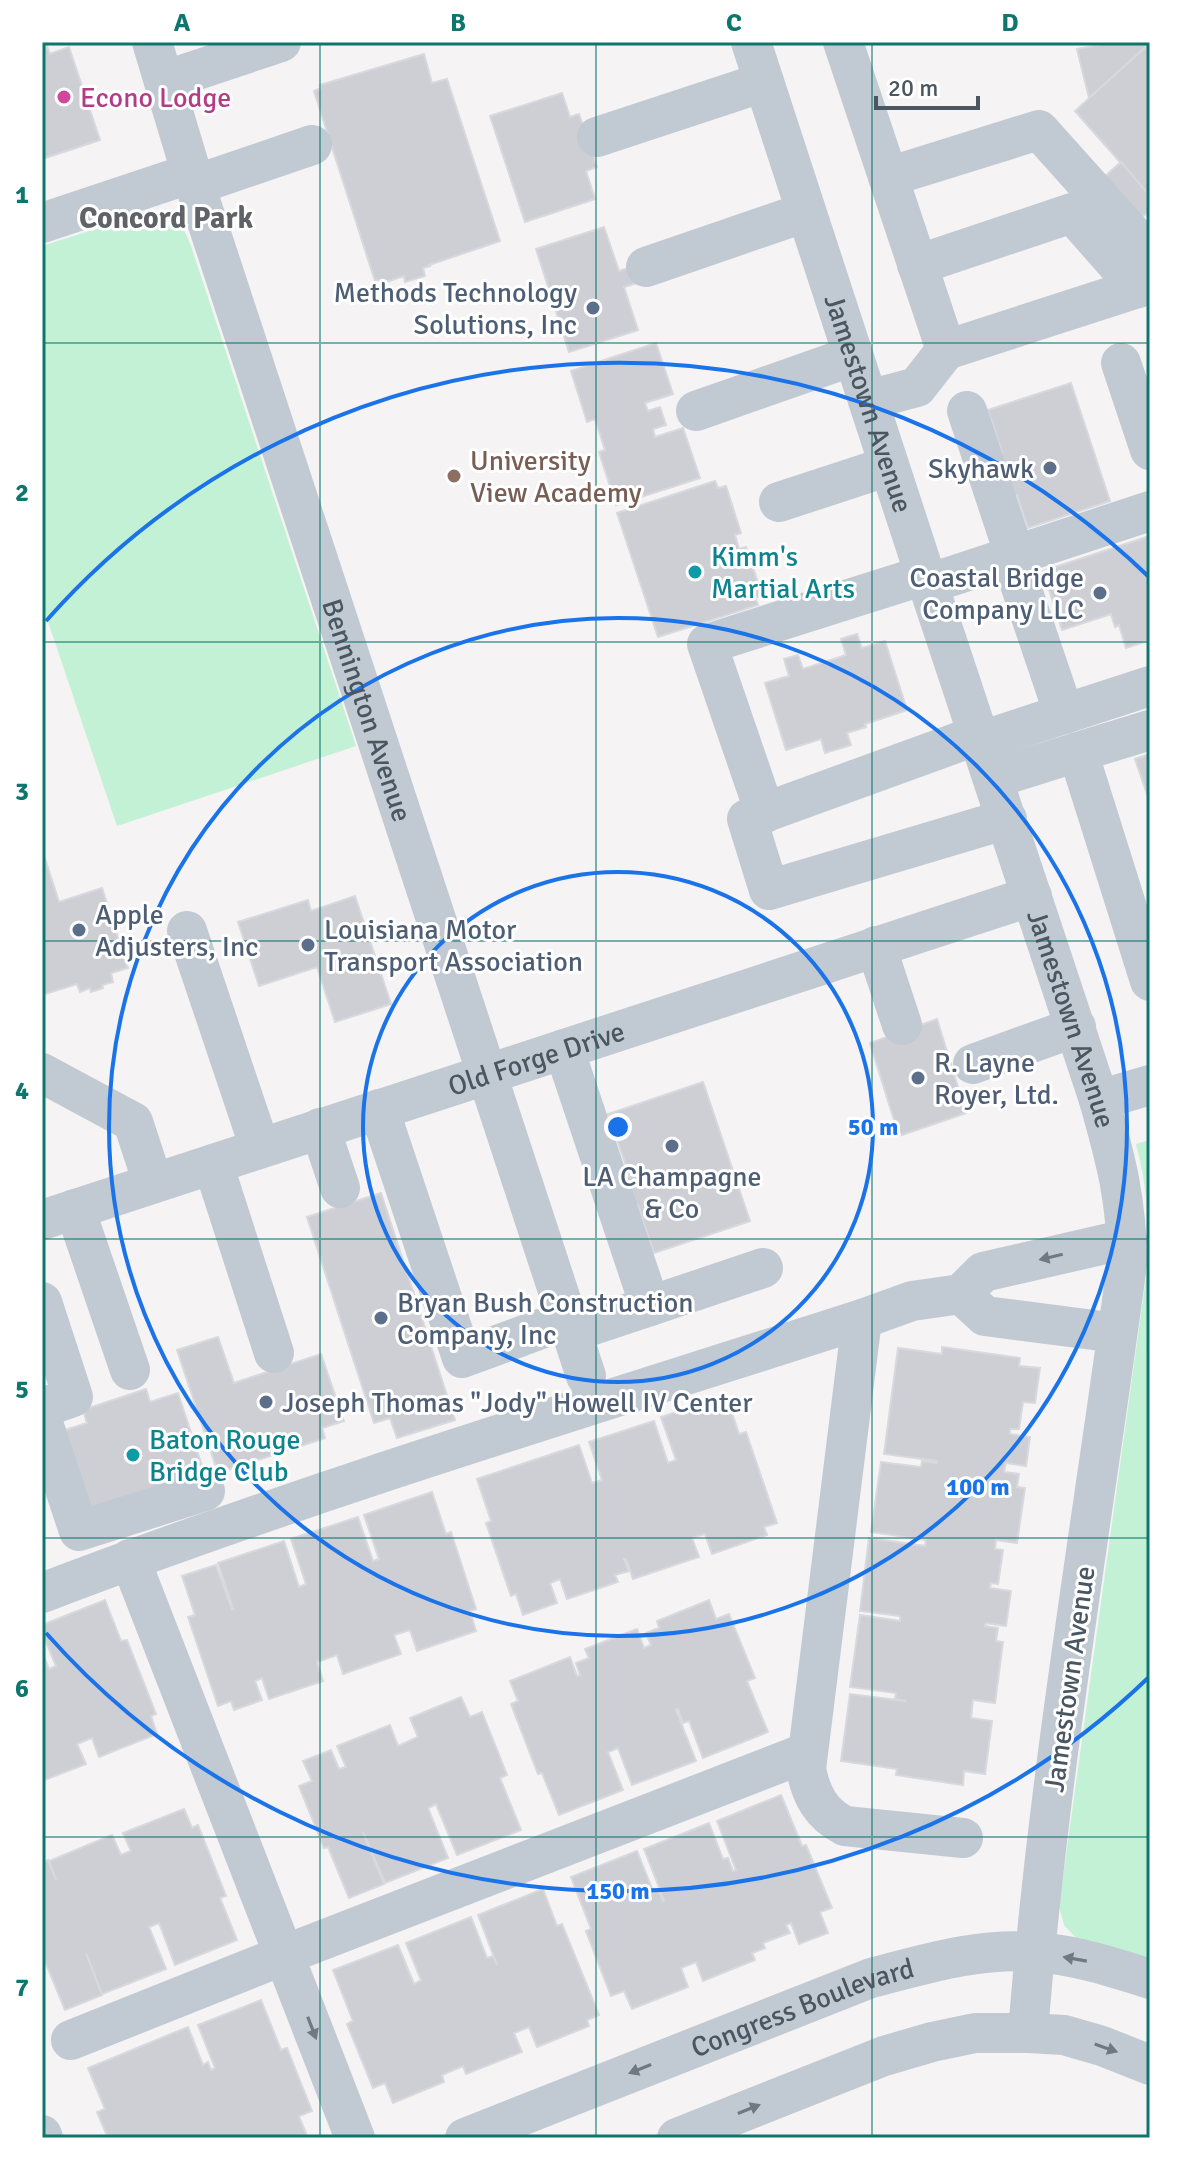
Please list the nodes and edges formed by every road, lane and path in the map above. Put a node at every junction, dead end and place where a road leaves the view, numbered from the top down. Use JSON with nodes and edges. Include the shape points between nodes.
{"nodes":[{"id":1,"x":152,"y":42,"type":"edge"},
{"id":2,"x":281,"y":42,"type":"edge"},
{"id":3,"x":751,"y":42,"type":"edge"},
{"id":4,"x":843,"y":42,"type":"edge"},
{"id":5,"x":164,"y":81,"type":"junction"},
{"id":6,"x":764,"y":82,"type":"junction"},
{"id":7,"x":597,"y":137,"type":"dead end"},
{"id":8,"x":312,"y":145,"type":"dead end"},
{"id":9,"x":888,"y":177,"type":"junction"},
{"id":10,"x":194,"y":179,"type":"junction"},
{"id":11,"x":806,"y":212,"type":"junction"},
{"id":12,"x":42,"y":223,"type":"edge"},
{"id":13,"x":917,"y":265,"type":"junction"},
{"id":14,"x":646,"y":267,"type":"dead end"},
{"id":15,"x":1146,"y":275,"type":"edge"},
{"id":16,"x":946,"y":350,"type":"junction"},
{"id":17,"x":853,"y":356,"type":"junction"},
{"id":18,"x":1121,"y":363,"type":"dead end"},
{"id":19,"x":868,"y":400,"type":"junction"},
{"id":20,"x":696,"y":411,"type":"dead end"},
{"id":21,"x":967,"y":411,"type":"dead end"},
{"id":22,"x":1150,"y":450,"type":"edge"},
{"id":23,"x":889,"y":466,"type":"junction"},
{"id":24,"x":779,"y":502,"type":"dead end"},
{"id":25,"x":1150,"y":511,"type":"edge"},
{"id":26,"x":1017,"y":568,"type":"junction"},
{"id":27,"x":926,"y":580,"type":"junction"},
{"id":28,"x":1150,"y":686,"type":"edge"},
{"id":29,"x":1064,"y":714,"type":"junction"},
{"id":30,"x":1150,"y":730,"type":"edge"},
{"id":31,"x":980,"y":738,"type":"junction"},
{"id":32,"x":1078,"y":752,"type":"junction"},
{"id":33,"x":994,"y":778,"type":"junction"},
{"id":34,"x":765,"y":813,"type":"junction"},
{"id":35,"x":1007,"y":819,"type":"junction"},
{"id":36,"x":1032,"y":896,"type":"junction"},
{"id":37,"x":187,"y":931,"type":"dead end"},
{"id":38,"x":876,"y":946,"type":"junction"},
{"id":39,"x":1150,"y":981,"type":"edge"},
{"id":40,"x":902,"y":1025,"type":"dead end"},
{"id":41,"x":1076,"y":1027,"type":"junction"},
{"id":42,"x":564,"y":1049,"type":"junction"},
{"id":43,"x":973,"y":1064,"type":"dead end"},
{"id":44,"x":42,"y":1073,"type":"edge"},
{"id":45,"x":488,"y":1074,"type":"junction"},
{"id":46,"x":1150,"y":1085,"type":"edge"},
{"id":47,"x":1099,"y":1100,"type":"junction"},
{"id":48,"x":379,"y":1109,"type":"junction"},
{"id":49,"x":320,"y":1128,"type":"junction"},
{"id":50,"x":260,"y":1148,"type":"junction"},
{"id":51,"x":213,"y":1164,"type":"junction"},
{"id":52,"x":153,"y":1183,"type":"junction"},
{"id":53,"x":1136,"y":1187,"type":"edge"},
{"id":54,"x":340,"y":1188,"type":"dead end"},
{"id":55,"x":59,"y":1214,"type":"edge"},
{"id":56,"x":1127,"y":1239,"type":"junction"},
{"id":57,"x":763,"y":1268,"type":"dead end"},
{"id":58,"x":961,"y":1294,"type":"junction"},
{"id":59,"x":42,"y":1302,"type":"edge"},
{"id":60,"x":650,"y":1306,"type":"junction"},
{"id":61,"x":862,"y":1319,"type":"junction"},
{"id":62,"x":570,"y":1326,"type":"junction"},
{"id":63,"x":1117,"y":1333,"type":"junction"},
{"id":64,"x":274,"y":1353,"type":"dead end"},
{"id":65,"x":130,"y":1370,"type":"dead end"},
{"id":66,"x":586,"y":1376,"type":"dead end"},
{"id":67,"x":42,"y":1408,"type":"edge"},
{"id":68,"x":42,"y":1420,"type":"edge"},
{"id":69,"x":205,"y":1491,"type":"dead end"},
{"id":70,"x":130,"y":1559,"type":"junction"},
{"id":71,"x":42,"y":1593,"type":"edge"},
{"id":72,"x":808,"y":1752,"type":"junction"},
{"id":73,"x":963,"y":1838,"type":"dead end"},
{"id":74,"x":1035,"y":1952,"type":"junction"},
{"id":75,"x":284,"y":1955,"type":"junction"},
{"id":76,"x":1150,"y":1979,"type":"edge"},
{"id":77,"x":1028,"y":2033,"type":"junction"},
{"id":78,"x":71,"y":2040,"type":"dead end"},
{"id":79,"x":1150,"y":2065,"type":"edge"},
{"id":80,"x":355,"y":2138,"type":"edge"},
{"id":81,"x":465,"y":2138,"type":"edge"},
{"id":82,"x":677,"y":2138,"type":"edge"}],
"edges":[{"from":1,"to":5,"type":"street","name":"Bennington Avenue"},
{"from":2,"to":5,"type":"street"},
{"from":3,"to":6,"type":"street","name":"Jamestown Avenue"},
{"from":4,"to":9,"type":"street"},
{"from":5,"to":10,"type":"street","name":"Bennington Avenue"},
{"from":6,"to":7,"type":"street"},
{"from":6,"to":11,"type":"street","name":"Jamestown Avenue"},
{"from":8,"to":10,"type":"street"},
{"from":9,"to":13,"type":"street"},
{"from":9,"to":15,"type":"street","via":[[1039,130]]},
{"from":10,"to":12,"type":"street"},
{"from":10,"to":45,"type":"street","name":"Bennington Avenue"},
{"from":11,"to":14,"type":"street"},
{"from":11,"to":17,"type":"street","name":"Jamestown Avenue"},
{"from":13,"to":15,"type":"street","via":[[1072,213]]},
{"from":13,"to":16,"type":"street"},
{"from":15,"to":16,"type":"street"},
{"from":16,"to":19,"type":"street","via":[[917,387]]},
{"from":17,"to":19,"type":"street","name":"Jamestown Avenue"},
{"from":17,"to":20,"type":"street"},
{"from":18,"to":22,"type":"street"},
{"from":19,"to":23,"type":"street","name":"Jamestown Avenue"},
{"from":21,"to":26,"type":"street"},
{"from":23,"to":24,"type":"street"},
{"from":23,"to":27,"type":"street","name":"Jamestown Avenue"},
{"from":25,"to":26,"type":"street"},
{"from":26,"to":27,"type":"street"},
{"from":26,"to":29,"type":"street"},
{"from":27,"to":31,"type":"street","name":"Jamestown Avenue"},
{"from":27,"to":34,"type":"street","via":[[707,644]]},
{"from":28,"to":29,"type":"street"},
{"from":29,"to":31,"type":"street"},
{"from":30,"to":32,"type":"street"},
{"from":31,"to":33,"type":"street","name":"Jamestown Avenue"},
{"from":31,"to":34,"type":"street"},
{"from":32,"to":33,"type":"street"},
{"from":32,"to":39,"type":"street"},
{"from":33,"to":35,"type":"street","name":"Jamestown Avenue"},
{"from":34,"to":35,"type":"street","via":[[747,819],[769,890]]},
{"from":35,"to":36,"type":"street","name":"Jamestown Avenue"},
{"from":36,"to":38,"type":"street","name":"Old Forge Drive"},
{"from":36,"to":41,"type":"street","name":"Jamestown Avenue"},
{"from":37,"to":50,"type":"street"},
{"from":38,"to":40,"type":"street"},
{"from":38,"to":42,"type":"street","name":"Old Forge Drive"},
{"from":41,"to":43,"type":"street"},
{"from":41,"to":47,"type":"street","name":"Jamestown Avenue"},
{"from":42,"to":45,"type":"street","name":"Old Forge Drive"},
{"from":42,"to":60,"type":"street"},
{"from":44,"to":52,"type":"street","via":[[133,1122]]},
{"from":45,"to":48,"type":"street","name":"Old Forge Drive"},
{"from":45,"to":62,"type":"street","name":"Bennington Avenue"},
{"from":46,"to":47,"type":"street"},
{"from":47,"to":53,"type":"street","name":"Jamestown Avenue","via":[[1116,1157]]},
{"from":48,"to":49,"type":"street","name":"Old Forge Drive"},
{"from":48,"to":62,"type":"street","via":[[462,1358]]},
{"from":49,"to":50,"type":"street","name":"Old Forge Drive"},
{"from":49,"to":54,"type":"street"},
{"from":50,"to":51,"type":"street","name":"Old Forge Drive"},
{"from":51,"to":52,"type":"street","name":"Old Forge Drive"},
{"from":51,"to":64,"type":"street"},
{"from":52,"to":55,"type":"street","name":"Old Forge Drive"},
{"from":53,"to":56,"type":"street","name":"Jamestown Avenue"},
{"from":55,"to":65,"type":"street"},
{"from":56,"to":58,"type":"street","one_way":true,"via":[[983,1272]]},
{"from":56,"to":63,"type":"street","name":"Jamestown Avenue"},
{"from":57,"to":60,"type":"street"},
{"from":58,"to":61,"type":"street","via":[[912,1301]]},
{"from":58,"to":63,"type":"street","via":[[985,1316]]},
{"from":59,"to":67,"type":"street","via":[[73,1397]]},
{"from":60,"to":62,"type":"street"},
{"from":61,"to":70,"type":"street"},
{"from":61,"to":72,"type":"street"},
{"from":62,"to":66,"type":"street","name":"Bennington Avenue"},
{"from":63,"to":74,"type":"street","name":"Jamestown Avenue"},
{"from":68,"to":69,"type":"street","via":[[79,1531]]},
{"from":70,"to":71,"type":"street"},
{"from":70,"to":75,"type":"street"},
{"from":72,"to":73,"type":"street","via":[[810,1787],[832,1819],[845,1826]]},
{"from":72,"to":75,"type":"street"},
{"from":76,"to":74,"type":"street","name":"Congress Boulevard","one_way":true,"via":[[1102,1963]]},
{"from":74,"to":77,"type":"street","name":"Jamestown Avenue"},
{"from":74,"to":81,"type":"street","name":"Congress Boulevard","one_way":true,"via":[[971,1954],[871,1978]]},
{"from":75,"to":78,"type":"street"},
{"from":75,"to":80,"type":"street","one_way":true},
{"from":77,"to":79,"type":"street","one_way":true,"via":[[1064,2035]]},
{"from":82,"to":77,"type":"street","one_way":true,"via":[[884,2056],[975,2033]]}]}
